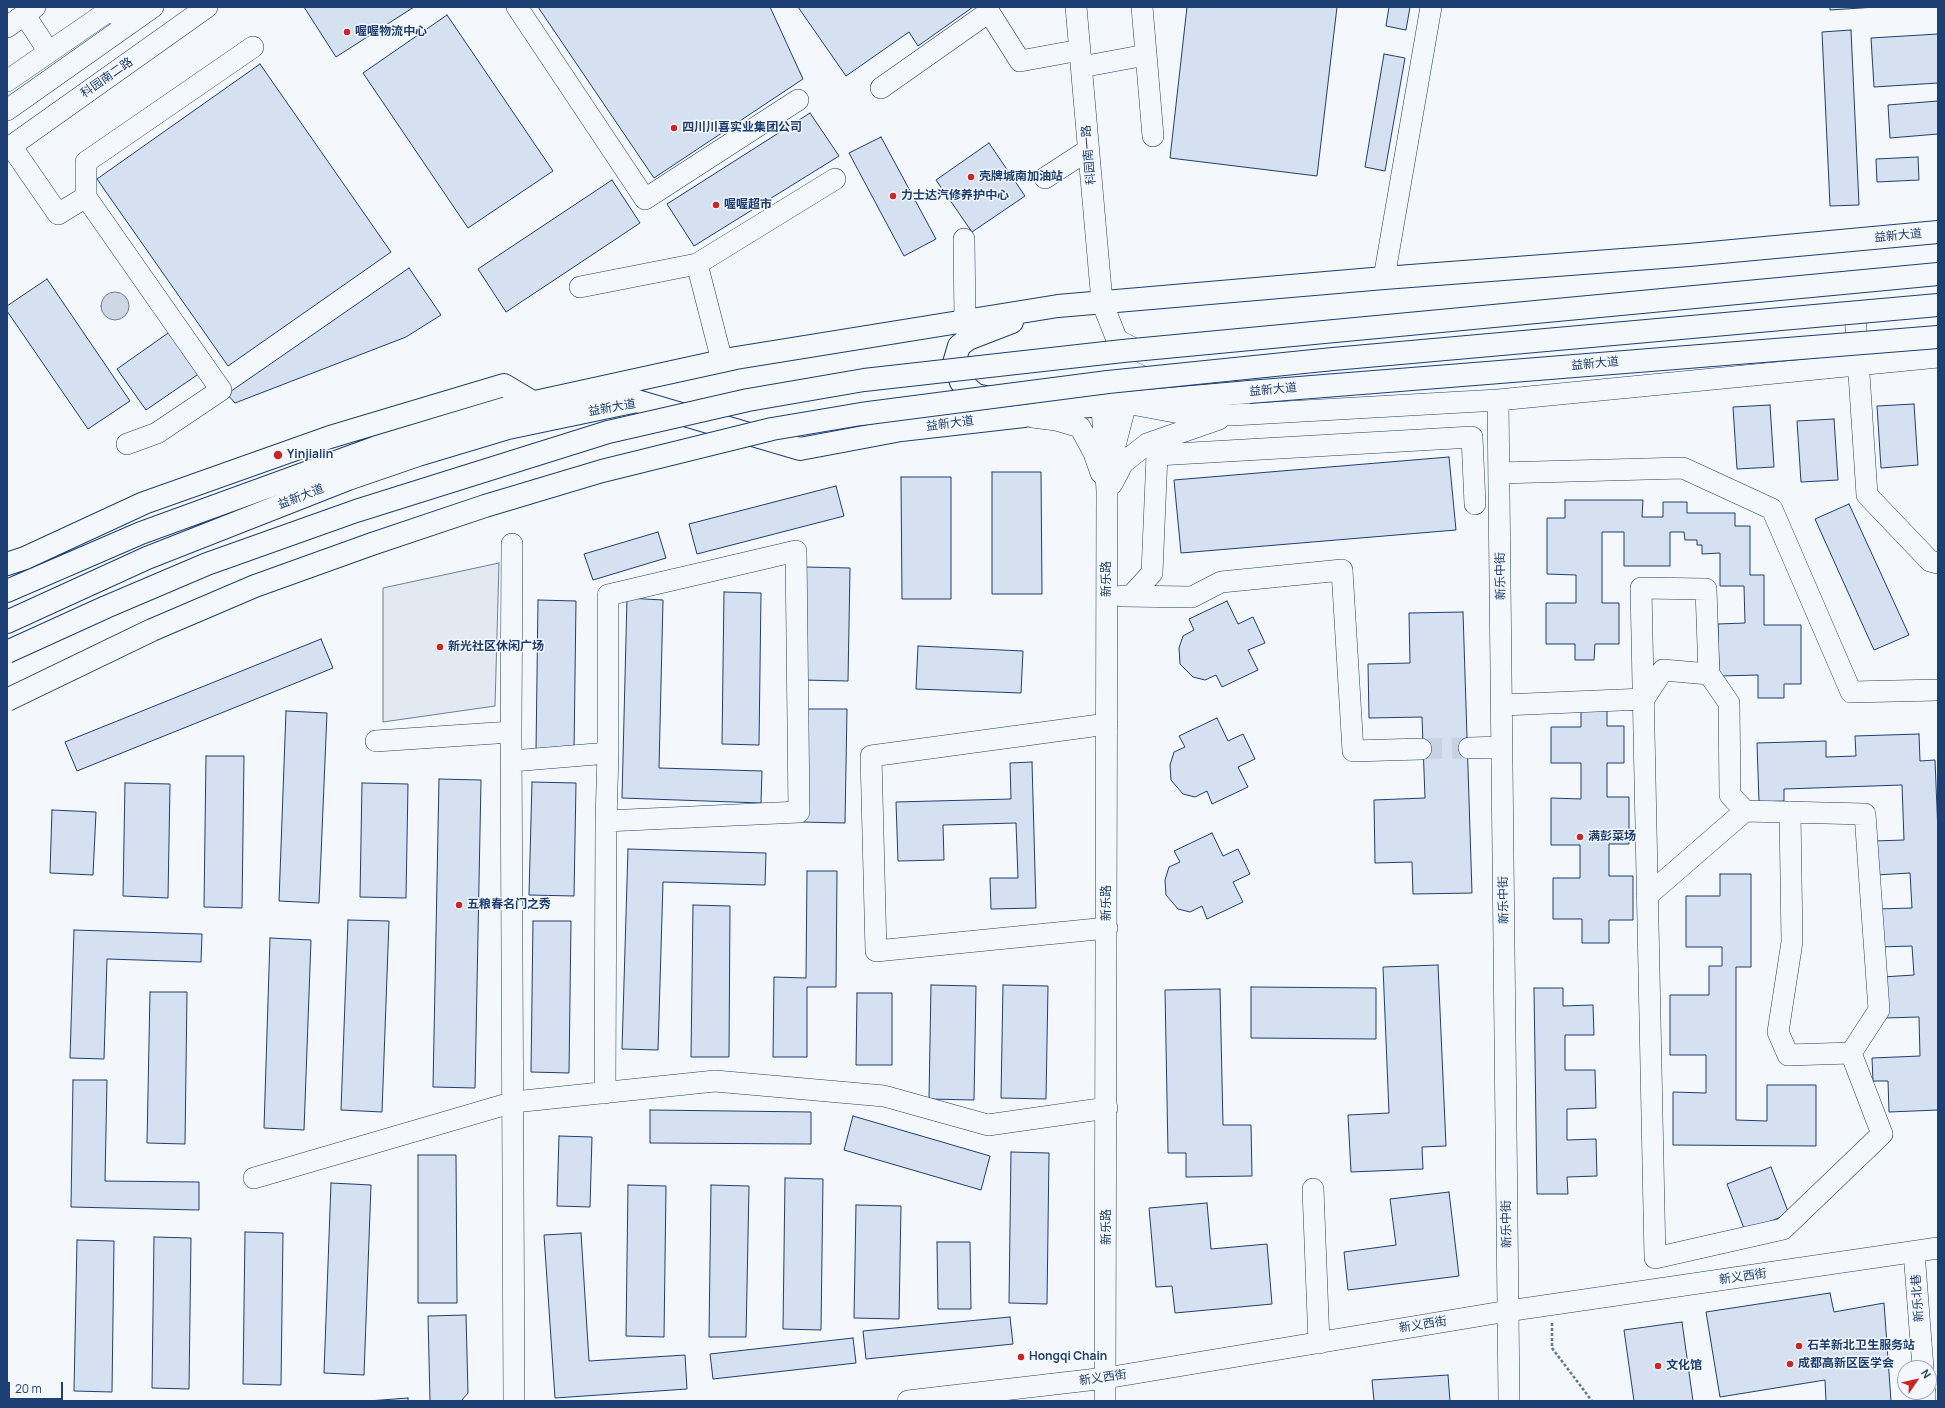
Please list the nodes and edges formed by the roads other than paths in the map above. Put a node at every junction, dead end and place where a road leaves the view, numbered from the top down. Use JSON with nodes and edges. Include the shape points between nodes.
{"nodes":[{"id":1,"x":129,"y":7,"type":"edge"},
{"id":2,"x":153,"y":7,"type":"edge"},
{"id":3,"x":207,"y":7,"type":"edge"},
{"id":4,"x":518,"y":7,"type":"edge"},
{"id":5,"x":1076,"y":7,"type":"edge"},
{"id":6,"x":1142,"y":7,"type":"edge"},
{"id":7,"x":1431,"y":7,"type":"edge"},
{"id":8,"x":30,"y":11,"type":"edge"},
{"id":9,"x":7,"y":27,"type":"edge"},
{"id":10,"x":253,"y":47,"type":"dead end"},
{"id":11,"x":49,"y":52,"type":"junction"},
{"id":12,"x":1146,"y":55,"type":"junction"},
{"id":13,"x":1081,"y":59,"type":"junction"},
{"id":14,"x":7,"y":81,"type":"edge"},
{"id":15,"x":881,"y":88,"type":"dead end"},
{"id":16,"x":798,"y":100,"type":"dead end"},
{"id":17,"x":7,"y":110,"type":"edge"},
{"id":18,"x":1153,"y":136,"type":"dead end"},
{"id":19,"x":9,"y":148,"type":"edge"},
{"id":20,"x":1088,"y":150,"type":"junction"},
{"id":21,"x":1045,"y":178,"type":"dead end"},
{"id":22,"x":835,"y":179,"type":"dead end"},
{"id":23,"x":86,"y":197,"type":"junction"},
{"id":24,"x":1938,"y":232,"type":"edge"},
{"id":25,"x":964,"y":239,"type":"dead end"},
{"id":26,"x":697,"y":264,"type":"junction"},
{"id":27,"x":1938,"y":274,"type":"edge"},
{"id":28,"x":1384,"y":278,"type":"junction"},
{"id":29,"x":580,"y":287,"type":"dead end"},
{"id":30,"x":1938,"y":290,"type":"edge"},
{"id":31,"x":1854,"y":298,"type":"junction"},
{"id":32,"x":1102,"y":302,"type":"junction"},
{"id":33,"x":1938,"y":305,"type":"edge"},
{"id":34,"x":1058,"y":306,"type":"junction"},
{"id":35,"x":966,"y":320,"type":"junction"},
{"id":36,"x":1938,"y":336,"type":"edge"},
{"id":37,"x":1938,"y":356,"type":"edge"},
{"id":38,"x":1200,"y":359,"type":"junction"},
{"id":39,"x":722,"y":361,"type":"junction"},
{"id":40,"x":1858,"y":364,"type":"junction"},
{"id":41,"x":1498,"y":400,"type":"junction"},
{"id":42,"x":534,"y":403,"type":"junction"},
{"id":43,"x":1126,"y":403,"type":"junction"},
{"id":44,"x":1102,"y":404,"type":"junction"},
{"id":45,"x":1079,"y":407,"type":"junction"},
{"id":46,"x":1232,"y":415,"type":"junction"},
{"id":47,"x":1024,"y":416,"type":"junction"},
{"id":48,"x":506,"y":419,"type":"junction"},
{"id":49,"x":127,"y":444,"type":"dead end"},
{"id":50,"x":1499,"y":473,"type":"junction"},
{"id":51,"x":1108,"y":491,"type":"junction"},
{"id":52,"x":1475,"y":504,"type":"dead end"},
{"id":53,"x":512,"y":544,"type":"dead end"},
{"id":54,"x":1938,"y":563,"type":"edge"},
{"id":55,"x":7,"y":564,"type":"edge"},
{"id":56,"x":7,"y":591,"type":"edge"},
{"id":57,"x":1107,"y":596,"type":"junction"},
{"id":58,"x":1131,"y":596,"type":"junction"},
{"id":59,"x":7,"y":622,"type":"edge"},
{"id":60,"x":7,"y":652,"type":"edge"},
{"id":61,"x":1709,"y":674,"type":"junction"},
{"id":62,"x":1938,"y":690,"type":"edge"},
{"id":63,"x":1644,"y":699,"type":"junction"},
{"id":64,"x":7,"y":700,"type":"edge"},
{"id":65,"x":1502,"y":705,"type":"junction"},
{"id":66,"x":1107,"y":724,"type":"junction"},
{"id":67,"x":511,"y":732,"type":"junction"},
{"id":68,"x":376,"y":742,"type":"dead end"},
{"id":69,"x":1502,"y":747,"type":"junction"},
{"id":70,"x":1469,"y":748,"type":"tunnel mouth"},
{"id":71,"x":1421,"y":749,"type":"tunnel mouth"},
{"id":72,"x":608,"y":754,"type":"junction"},
{"id":73,"x":512,"y":761,"type":"junction"},
{"id":74,"x":1745,"y":811,"type":"junction"},
{"id":75,"x":1790,"y":812,"type":"junction"},
{"id":76,"x":606,"y":821,"type":"junction"},
{"id":77,"x":1647,"y":896,"type":"junction"},
{"id":78,"x":1107,"y":928,"type":"junction"},
{"id":79,"x":1851,"y":1053,"type":"junction"},
{"id":80,"x":605,"y":1093,"type":"junction"},
{"id":81,"x":514,"y":1102,"type":"junction"},
{"id":82,"x":1107,"y":1108,"type":"junction"},
{"id":83,"x":254,"y":1178,"type":"dead end"},
{"id":84,"x":1313,"y":1188,"type":"dead end"},
{"id":85,"x":1938,"y":1248,"type":"edge"},
{"id":86,"x":1914,"y":1252,"type":"junction"},
{"id":87,"x":1508,"y":1311,"type":"junction"},
{"id":88,"x":1319,"y":1343,"type":"junction"},
{"id":89,"x":1922,"y":1360,"type":"edge"},
{"id":90,"x":1106,"y":1378,"type":"junction"},
{"id":91,"x":960,"y":1398,"type":"edge"},
{"id":92,"x":514,"y":1401,"type":"edge"},
{"id":93,"x":908,"y":1401,"type":"edge"},
{"id":94,"x":1105,"y":1401,"type":"edge"},
{"id":95,"x":1509,"y":1401,"type":"edge"}],
"edges":[{"from":1,"to":11,"type":"street","via":[[120,14],[107,12]]},
{"from":2,"to":17,"type":"street"},
{"from":3,"to":19,"type":"street","name":"科园南二路"},
{"from":4,"to":16,"type":"street","via":[[646,200]]},
{"from":5,"to":13,"type":"street","name":"科园南一路"},
{"from":6,"to":12,"type":"street"},
{"from":7,"to":28,"type":"street"},
{"from":8,"to":9,"type":"street"},
{"from":8,"to":11,"type":"street"},
{"from":10,"to":23,"type":"street","via":[[86,162]]},
{"from":11,"to":14,"type":"street"},
{"from":12,"to":13,"type":"street"},
{"from":12,"to":18,"type":"street"},
{"from":13,"to":15,"type":"street","via":[[1020,61],[989,12]]},
{"from":13,"to":20,"type":"street","name":"科园南一路"},
{"from":19,"to":23,"type":"street","via":[[58,214]]},
{"from":20,"to":21,"type":"street"},
{"from":20,"to":32,"type":"street","name":"科园南一路"},
{"from":22,"to":26,"type":"street"},
{"from":23,"to":49,"type":"street","via":[[221,390],[157,433]]},
{"from":24,"to":28,"type":"main road","name":"益新大道","via":[[1689,255]]},
{"from":25,"to":35,"type":"street"},
{"from":26,"to":29,"type":"street"},
{"from":26,"to":39,"type":"street"},
{"from":27,"to":60,"type":"main road","bridge":true,"via":[[1123,350],[864,380],[748,400],[608,432],[356,510],[207,564]]},
{"from":28,"to":32,"type":"main road","name":"益新大道"},
{"from":30,"to":31,"type":"street"},
{"from":31,"to":38,"type":"street"},
{"from":31,"to":40,"type":"street"},
{"from":32,"to":34,"type":"main road","name":"益新大道"},
{"from":32,"to":38,"type":"street","name":"科园南一路","via":[[1117,340],[1149,356]]},
{"from":33,"to":64,"type":"main road","bridge":true,"via":[[1116,381],[861,414],[772,430],[602,471],[365,546],[255,586],[152,630]]},
{"from":34,"to":35,"type":"main road","name":"益新大道"},
{"from":34,"to":45,"type":"main road","via":[[968,339],[959,346],[954,363],[962,382],[976,395],[1017,403]]},
{"from":35,"to":39,"type":"main road","name":"益新大道"},
{"from":36,"to":43,"type":"main road","name":"益新大道","bridge":true},
{"from":37,"to":40,"type":"street"},
{"from":38,"to":44,"type":"street","via":[[1152,372],[1118,387]]},
{"from":39,"to":42,"type":"main road","name":"益新大道"},
{"from":40,"to":41,"type":"street"},
{"from":40,"to":54,"type":"street","via":[[1867,496],[1930,561]]},
{"from":41,"to":46,"type":"street"},
{"from":41,"to":50,"type":"street","name":"新乐中街"},
{"from":42,"to":48,"type":"main road","name":"益新大道"},
{"from":42,"to":55,"type":"main road","via":[[504,386],[330,437],[144,503]]},
{"from":43,"to":44,"type":"main road","name":"益新大道"},
{"from":43,"to":46,"type":"street","via":[[1180,413]]},
{"from":43,"to":51,"type":"street","via":[[1114,446]]},
{"from":44,"to":45,"type":"main road","name":"益新大道"},
{"from":44,"to":51,"type":"street","name":"新乐路"},
{"from":45,"to":47,"type":"main road","name":"益新大道"},
{"from":46,"to":51,"type":"street","via":[[1147,444],[1123,464]]},
{"from":47,"to":48,"type":"main road","name":"益新大道","via":[[901,430],[800,449],[637,402]]},
{"from":47,"to":51,"type":"street","via":[[1056,420],[1080,427],[1094,453]]},
{"from":48,"to":56,"type":"main road","name":"益新大道","via":[[377,447],[141,533]]},
{"from":48,"to":59,"type":"main road","name":"益新大道","via":[[147,558]]},
{"from":50,"to":62,"type":"street","via":[[1683,468],[1772,509],[1851,692]]},
{"from":50,"to":65,"type":"street","name":"新乐中街"},
{"from":51,"to":57,"type":"street","name":"新乐路"},
{"from":52,"to":58,"type":"street","via":[[1472,437],[1157,455],[1152,573]]},
{"from":53,"to":67,"type":"street"},
{"from":57,"to":58,"type":"street"},
{"from":57,"to":66,"type":"street","name":"新乐路"},
{"from":58,"to":71,"type":"street","via":[[1192,597],[1221,582],[1342,570],[1353,751]]},
{"from":61,"to":63,"type":"street","via":[[1662,670]]},
{"from":61,"to":63,"type":"street","via":[[1706,589],[1641,588]]},
{"from":61,"to":74,"type":"street","via":[[1729,703],[1730,795]]},
{"from":63,"to":65,"type":"street"},
{"from":63,"to":77,"type":"street"},
{"from":65,"to":69,"type":"street","name":"新乐中街"},
{"from":66,"to":78,"type":"street","name":"新乐路"},
{"from":66,"to":78,"type":"street","via":[[871,756],[876,951]]},
{"from":67,"to":68,"type":"street"},
{"from":67,"to":73,"type":"street"},
{"from":69,"to":70,"type":"street"},
{"from":69,"to":87,"type":"street","name":"新乐中街"},
{"from":72,"to":73,"type":"street"},
{"from":72,"to":76,"type":"street"},
{"from":72,"to":76,"type":"street","via":[[608,595],[796,551],[799,812]]},
{"from":73,"to":81,"type":"street"},
{"from":74,"to":75,"type":"street"},
{"from":74,"to":77,"type":"street"},
{"from":75,"to":79,"type":"street","via":[[1792,942],[1778,1032],[1788,1055]]},
{"from":75,"to":79,"type":"street","via":[[1865,814],[1879,1010]]},
{"from":76,"to":80,"type":"street"},
{"from":77,"to":79,"type":"street","via":[[1655,1258],[1783,1229],[1882,1134]]},
{"from":78,"to":82,"type":"street","name":"新乐路"},
{"from":80,"to":81,"type":"street"},
{"from":80,"to":82,"type":"street","via":[[715,1081],[884,1096],[988,1125]]},
{"from":81,"to":83,"type":"street"},
{"from":81,"to":92,"type":"street"},
{"from":82,"to":90,"type":"street","name":"新乐路"},
{"from":84,"to":88,"type":"street"},
{"from":85,"to":86,"type":"street","name":"新义西街"},
{"from":86,"to":87,"type":"street","name":"新义西街"},
{"from":86,"to":89,"type":"street","name":"新乐北巷"},
{"from":87,"to":88,"type":"street","name":"新义西街"},
{"from":87,"to":95,"type":"street","name":"新乐中街"},
{"from":88,"to":90,"type":"street","name":"新义西街"},
{"from":90,"to":91,"type":"street","name":"新义西街"},
{"from":90,"to":94,"type":"street","name":"新乐路"},
{"from":91,"to":93,"type":"street","name":"新义西街"}]}
